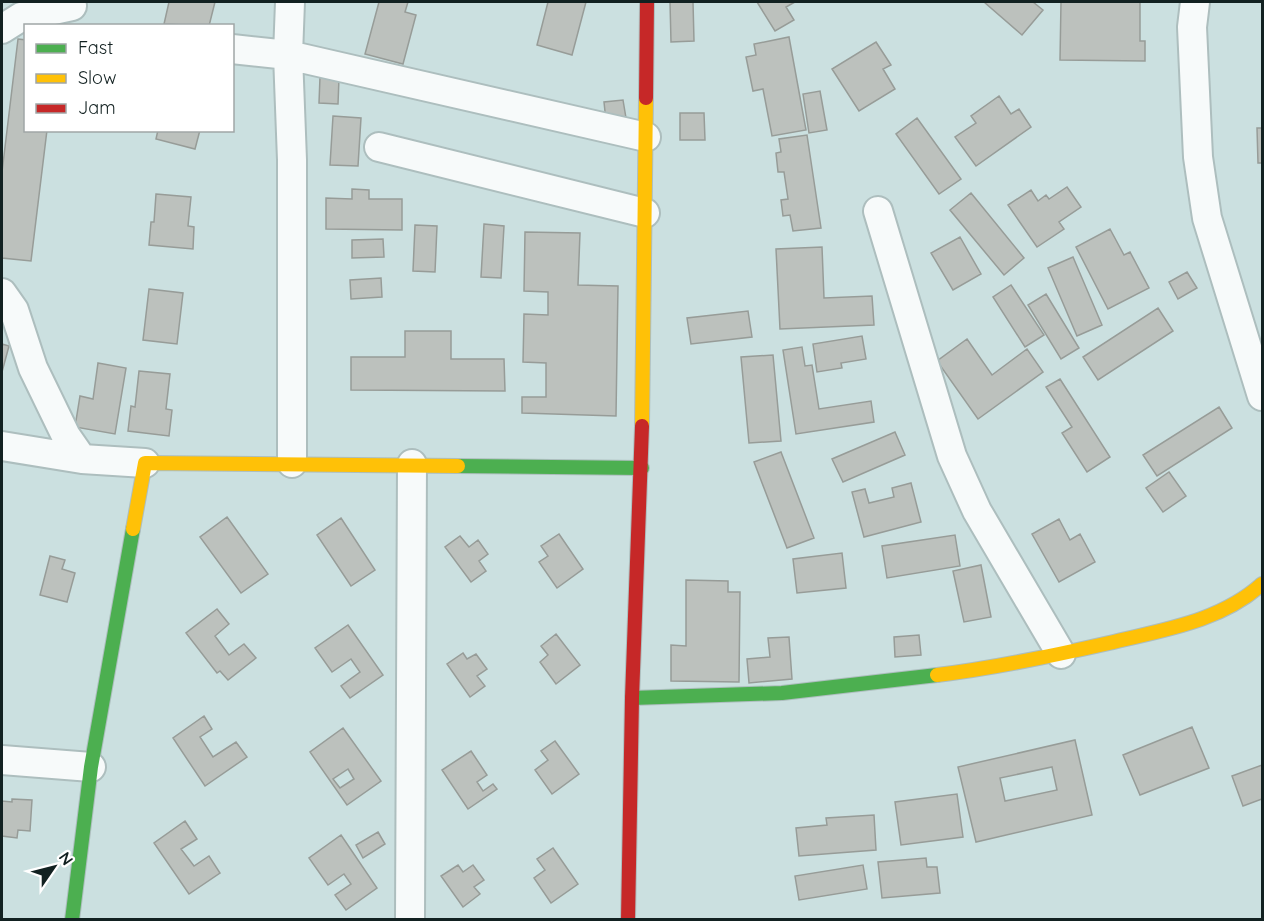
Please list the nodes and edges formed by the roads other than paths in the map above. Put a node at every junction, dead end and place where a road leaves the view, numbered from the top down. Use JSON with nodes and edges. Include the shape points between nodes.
{"nodes":[{"id":1,"x":290,"y":2,"type":"edge"},
{"id":2,"x":647,"y":2,"type":"edge"},
{"id":3,"x":1195,"y":2,"type":"edge"},
{"id":4,"x":72,"y":6,"type":"dead end"},
{"id":5,"x":2,"y":29,"type":"edge"},
{"id":6,"x":234,"y":49,"type":"edge"},
{"id":7,"x":288,"y":55,"type":"junction"},
{"id":8,"x":646,"y":137,"type":"junction"},
{"id":9,"x":379,"y":147,"type":"dead end"},
{"id":10,"x":878,"y":211,"type":"dead end"},
{"id":11,"x":645,"y":213,"type":"junction"},
{"id":12,"x":2,"y":294,"type":"edge"},
{"id":13,"x":1263,"y":396,"type":"edge"},
{"id":14,"x":2,"y":446,"type":"edge"},
{"id":15,"x":82,"y":459,"type":"junction"},
{"id":16,"x":145,"y":463,"type":"junction"},
{"id":17,"x":292,"y":463,"type":"junction"},
{"id":18,"x":412,"y":464,"type":"junction"},
{"id":19,"x":642,"y":468,"type":"junction"},
{"id":20,"x":1263,"y":584,"type":"edge"},
{"id":21,"x":1061,"y":654,"type":"junction"},
{"id":22,"x":632,"y":698,"type":"junction"},
{"id":23,"x":2,"y":760,"type":"edge"},
{"id":24,"x":91,"y":767,"type":"junction"},
{"id":25,"x":72,"y":920,"type":"edge"},
{"id":26,"x":410,"y":920,"type":"edge"},
{"id":27,"x":628,"y":920,"type":"edge"}],
"edges":[{"from":1,"to":7,"type":"street"},
{"from":2,"to":8,"type":"street"},
{"from":3,"to":13,"type":"street","via":[[1192,27],[1198,157],[1207,218]]},
{"from":4,"to":5,"type":"street","via":[[21,17]]},
{"from":6,"to":7,"type":"street"},
{"from":7,"to":8,"type":"street"},
{"from":7,"to":17,"type":"street"},
{"from":8,"to":11,"type":"street"},
{"from":9,"to":11,"type":"street"},
{"from":10,"to":21,"type":"street","via":[[952,456],[977,511]]},
{"from":11,"to":19,"type":"street"},
{"from":12,"to":15,"type":"street","via":[[14,310],[33,368],[66,436]]},
{"from":14,"to":15,"type":"street"},
{"from":15,"to":16,"type":"street"},
{"from":16,"to":17,"type":"street"},
{"from":16,"to":24,"type":"street"},
{"from":17,"to":18,"type":"street"},
{"from":18,"to":19,"type":"street"},
{"from":18,"to":26,"type":"street"},
{"from":19,"to":22,"type":"street"},
{"from":20,"to":21,"type":"street","via":[[1224,610],[1192,622]]},
{"from":21,"to":22,"type":"street","via":[[980,670],[782,693]]},
{"from":22,"to":27,"type":"street"},
{"from":23,"to":24,"type":"street"},
{"from":24,"to":25,"type":"street"}]}
